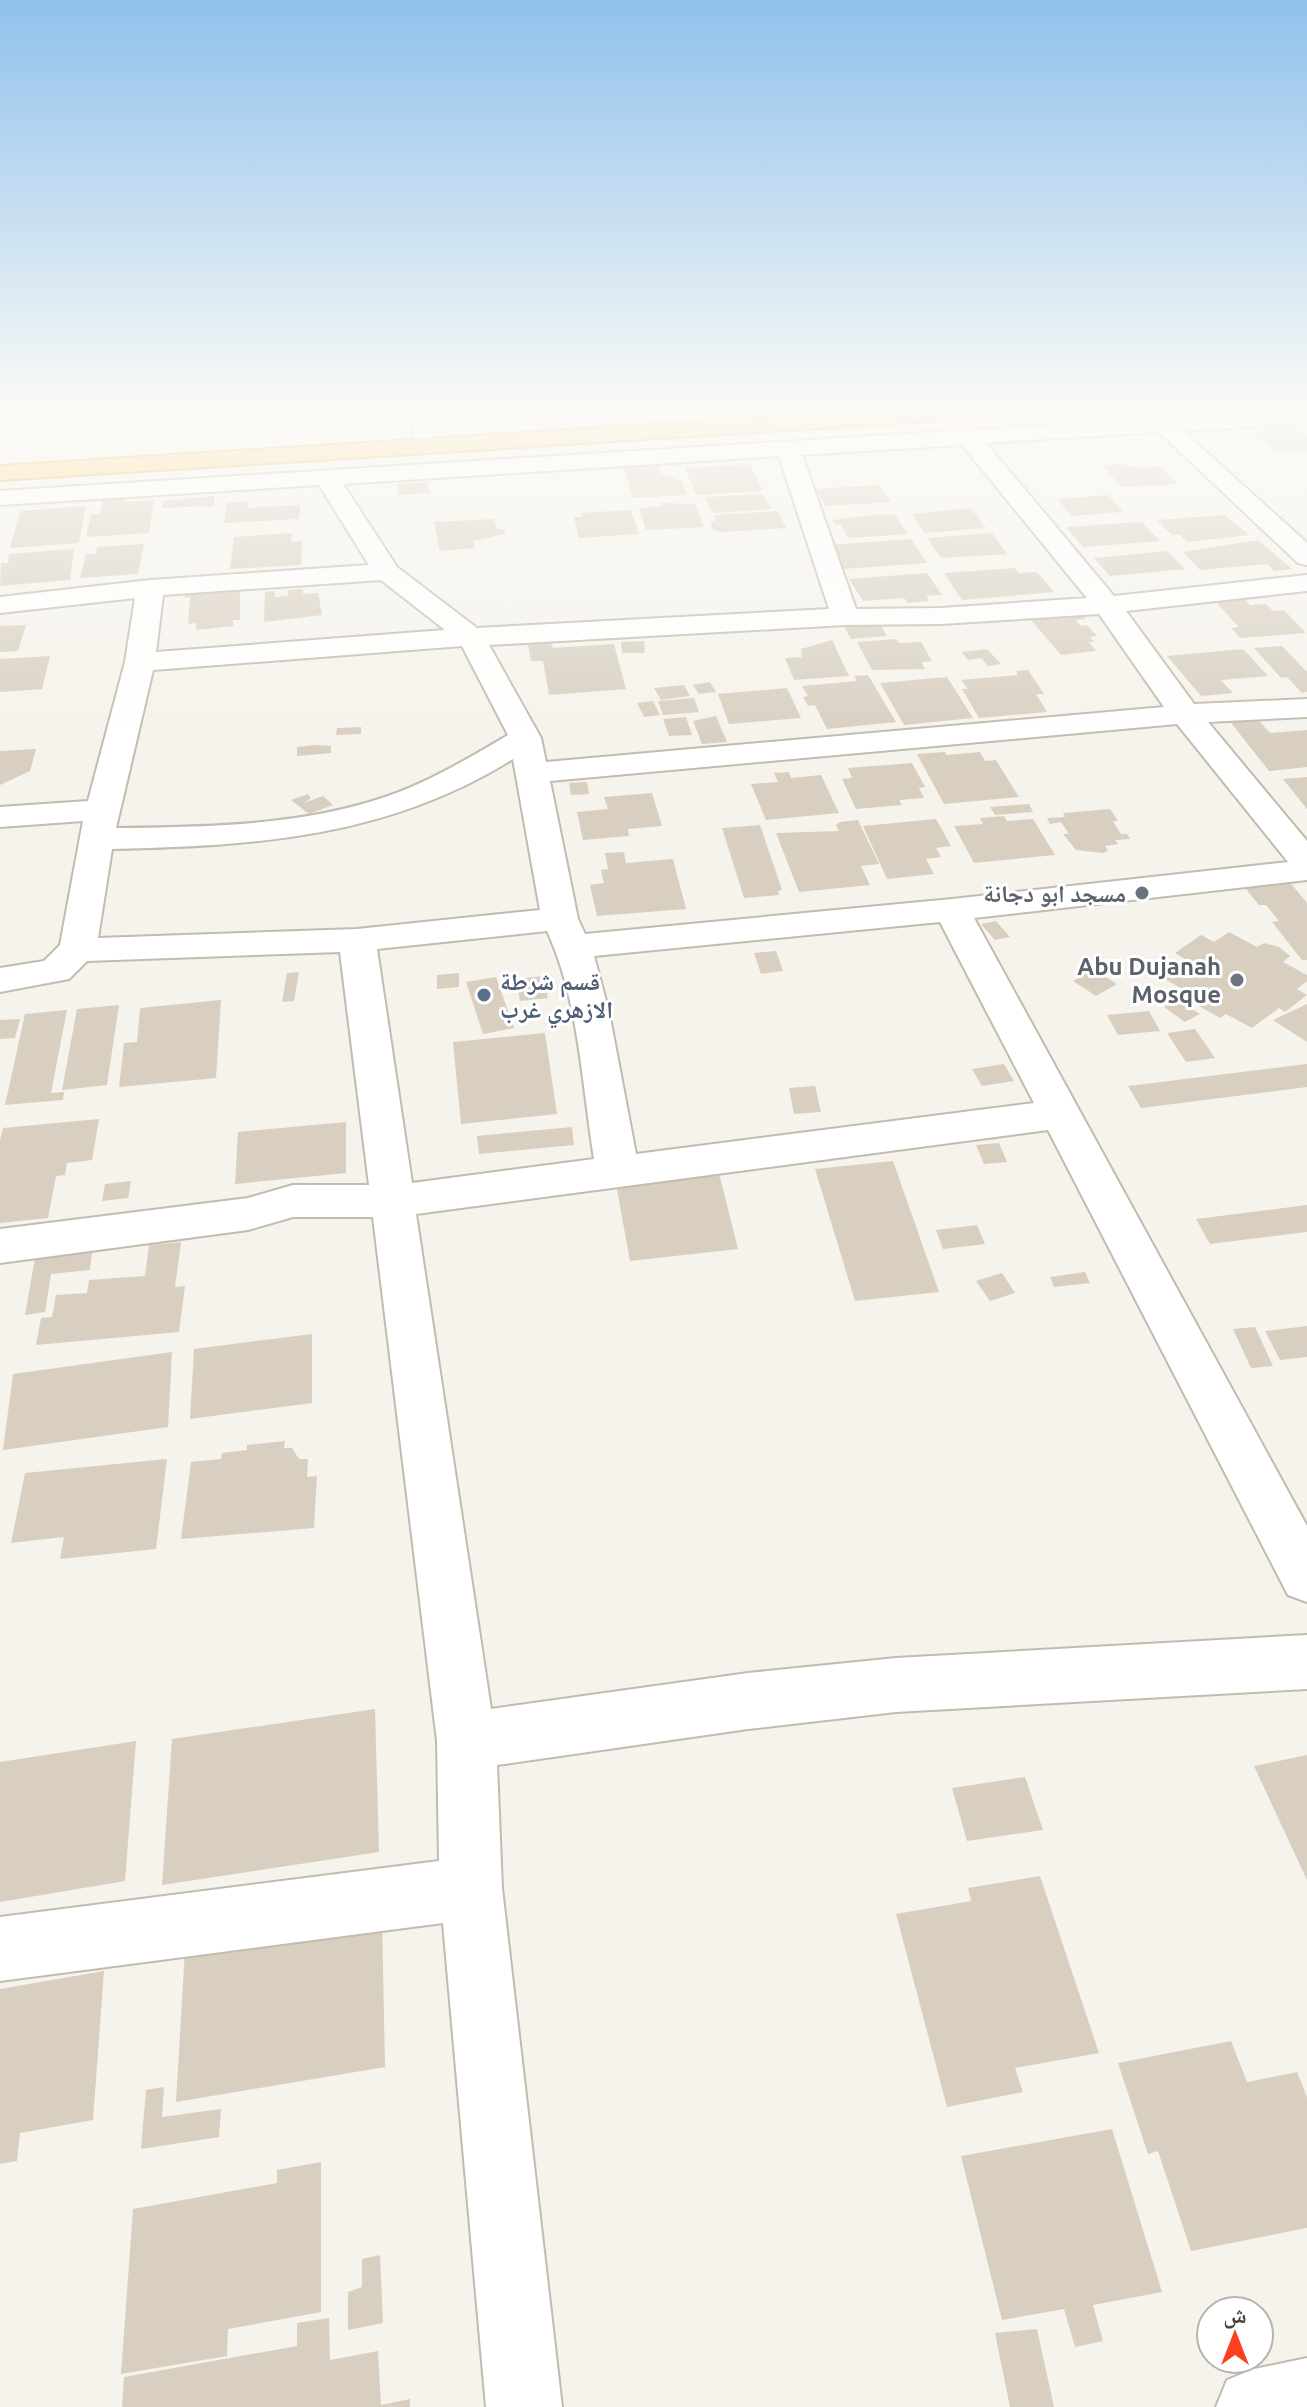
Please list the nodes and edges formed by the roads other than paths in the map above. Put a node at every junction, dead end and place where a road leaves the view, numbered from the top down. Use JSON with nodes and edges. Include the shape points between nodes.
{"nodes":[{"id":1,"x":351,"y":516,"type":"edge"},
{"id":2,"x":811,"y":516,"type":"edge"},
{"id":3,"x":1033,"y":516,"type":"edge"},
{"id":4,"x":1263,"y":516,"type":"edge"},
{"id":5,"x":1307,"y":557,"type":"edge"},
{"id":6,"x":387,"y":572,"type":"junction"},
{"id":7,"x":1307,"y":583,"type":"edge"},
{"id":8,"x":150,"y":588,"type":"junction"},
{"id":9,"x":0,"y":605,"type":"edge"},
{"id":10,"x":1107,"y":605,"type":"junction"},
{"id":11,"x":845,"y":617,"type":"junction"},
{"id":12,"x":471,"y":637,"type":"junction"},
{"id":13,"x":140,"y":662,"type":"junction"},
{"id":14,"x":1307,"y":708,"type":"edge"},
{"id":15,"x":1185,"y":714,"type":"junction"},
{"id":16,"x":525,"y":738,"type":"junction"},
{"id":17,"x":530,"y":773,"type":"junction"},
{"id":18,"x":0,"y":817,"type":"edge"},
{"id":19,"x":99,"y":824,"type":"junction"},
{"id":20,"x":1307,"y":863,"type":"edge"},
{"id":21,"x":1307,"y":870,"type":"edge"},
{"id":22,"x":952,"y":910,"type":"junction"},
{"id":23,"x":567,"y":933,"type":"junction"},
{"id":24,"x":357,"y":940,"type":"junction"},
{"id":25,"x":78,"y":950,"type":"junction"},
{"id":26,"x":0,"y":980,"type":"edge"},
{"id":27,"x":1060,"y":1114,"type":"junction"},
{"id":28,"x":617,"y":1170,"type":"junction"},
{"id":29,"x":393,"y":1201,"type":"junction"},
{"id":30,"x":0,"y":1246,"type":"edge"},
{"id":31,"x":1307,"y":1578,"type":"edge"},
{"id":32,"x":1307,"y":1662,"type":"edge"},
{"id":33,"x":466,"y":1741,"type":"junction"},
{"id":34,"x":471,"y":1888,"type":"junction"},
{"id":35,"x":0,"y":1949,"type":"edge"},
{"id":36,"x":524,"y":2407,"type":"edge"}],
"edges":[{"from":1,"to":6,"type":"street"},
{"from":2,"to":11,"type":"street"},
{"from":3,"to":10,"type":"street"},
{"from":4,"to":5,"type":"street"},
{"from":6,"to":8,"type":"street"},
{"from":6,"to":12,"type":"street"},
{"from":7,"to":10,"type":"street"},
{"from":8,"to":9,"type":"street"},
{"from":8,"to":13,"type":"street"},
{"from":10,"to":11,"type":"street"},
{"from":10,"to":15,"type":"street"},
{"from":11,"to":12,"type":"street"},
{"from":12,"to":13,"type":"street"},
{"from":12,"to":16,"type":"street"},
{"from":13,"to":19,"type":"street"},
{"from":14,"to":15,"type":"street"},
{"from":15,"to":17,"type":"street"},
{"from":15,"to":20,"type":"street"},
{"from":16,"to":17,"type":"street"},
{"from":16,"to":19,"type":"street","via":[[440,787],[355,815],[236,834]]},
{"from":17,"to":23,"type":"street"},
{"from":18,"to":19,"type":"street"},
{"from":19,"to":25,"type":"street"},
{"from":21,"to":22,"type":"street"},
{"from":22,"to":23,"type":"street"},
{"from":22,"to":27,"type":"street"},
{"from":23,"to":24,"type":"street"},
{"from":23,"to":28,"type":"street","via":[[590,1012]]},
{"from":24,"to":25,"type":"street"},
{"from":24,"to":29,"type":"street"},
{"from":25,"to":26,"type":"street","via":[[56,971]]},
{"from":27,"to":28,"type":"street"},
{"from":27,"to":31,"type":"street"},
{"from":28,"to":29,"type":"street"},
{"from":29,"to":30,"type":"street","via":[[293,1201],[248,1214]]},
{"from":29,"to":33,"type":"street"},
{"from":32,"to":33,"type":"street","via":[[896,1685]]},
{"from":33,"to":34,"type":"street"},
{"from":34,"to":35,"type":"street"},
{"from":34,"to":36,"type":"street"}]}
